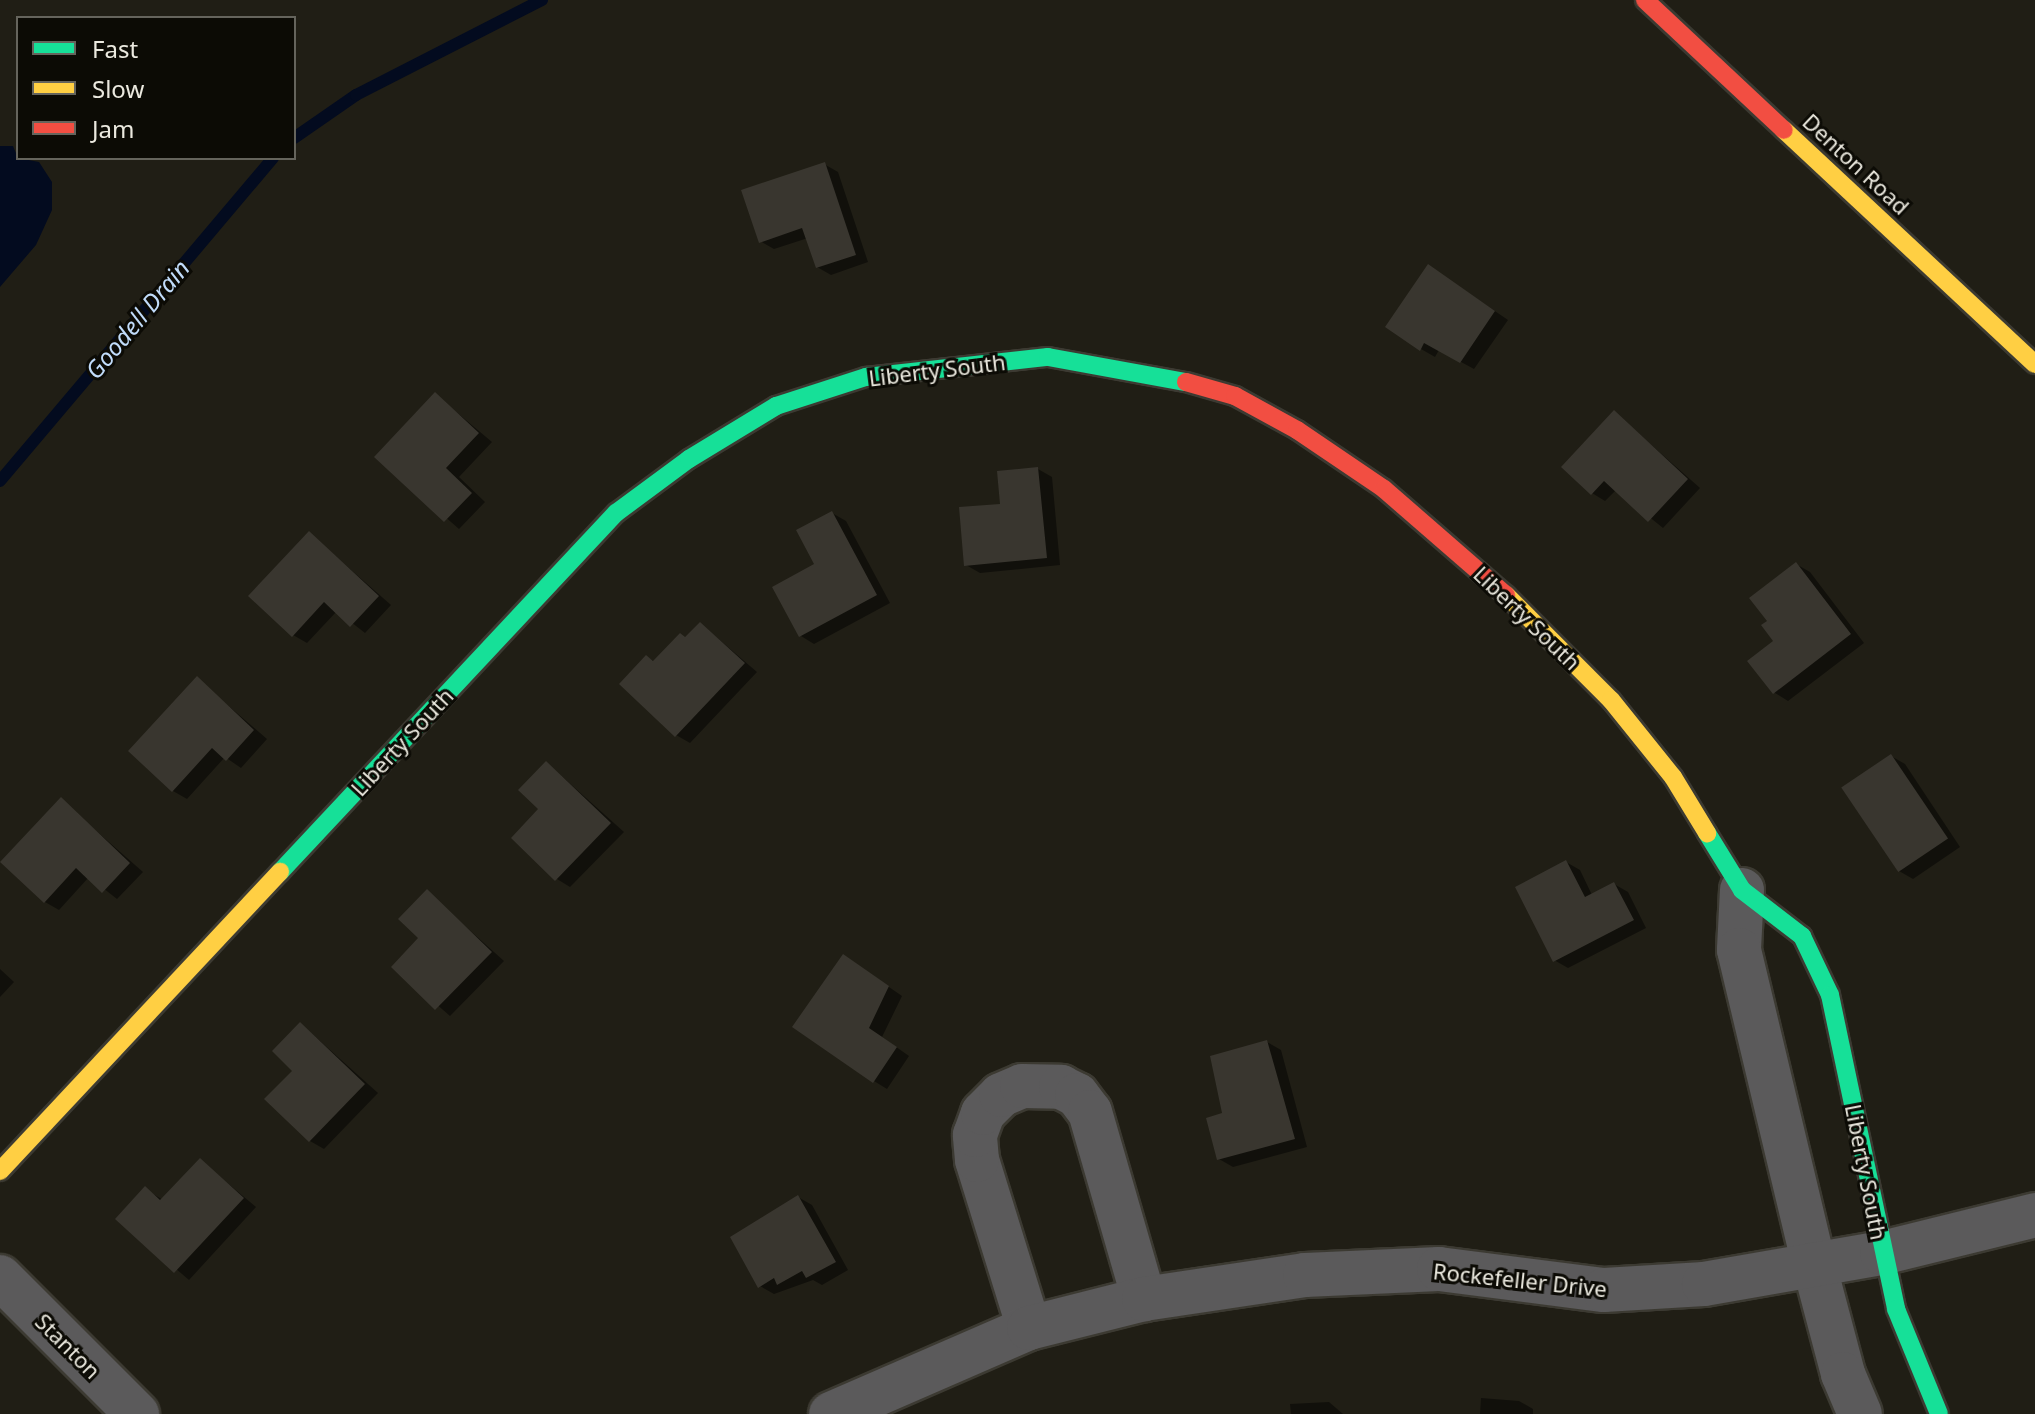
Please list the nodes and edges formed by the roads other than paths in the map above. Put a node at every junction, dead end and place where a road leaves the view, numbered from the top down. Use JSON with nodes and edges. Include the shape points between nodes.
{"nodes":[{"id":1,"x":1645,"y":0,"type":"edge"},
{"id":2,"x":2035,"y":364,"type":"edge"},
{"id":3,"x":1742,"y":890,"type":"junction"},
{"id":4,"x":0,"y":1171,"type":"edge"},
{"id":5,"x":2035,"y":1215,"type":"edge"},
{"id":6,"x":1882,"y":1253,"type":"junction"},
{"id":7,"x":1814,"y":1264,"type":"junction"},
{"id":8,"x":0,"y":1277,"type":"edge"},
{"id":9,"x":1144,"y":1299,"type":"junction"},
{"id":10,"x":1029,"y":1328,"type":"junction"},
{"id":11,"x":137,"y":1414,"type":"edge"},
{"id":12,"x":831,"y":1414,"type":"edge"},
{"id":13,"x":1860,"y":1414,"type":"edge"},
{"id":14,"x":1939,"y":1414,"type":"edge"}],
"edges":[{"from":1,"to":2,"type":"street","name":"Denton Road"},
{"from":3,"to":4,"type":"street","name":"Liberty South","via":[[1673,777],[1611,700],[1486,576],[1407,508],[1297,430],[1222,393],[1156,374],[1048,357],[866,377],[776,406],[689,459],[616,513]]},
{"from":3,"to":6,"type":"street","name":"Liberty South","via":[[1802,936],[1830,995]]},
{"from":3,"to":7,"type":"street","via":[[1739,950]]},
{"from":5,"to":6,"type":"street","name":"Rockefeller Drive"},
{"from":6,"to":7,"type":"street","name":"Rockefeller Drive"},
{"from":6,"to":14,"type":"street","name":"Liberty South","via":[[1896,1309]]},
{"from":7,"to":9,"type":"street","name":"Rockefeller Drive","via":[[1704,1284],[1604,1290],[1439,1269],[1320,1274]]},
{"from":7,"to":13,"type":"street","via":[[1843,1374]]},
{"from":8,"to":11,"type":"street","name":"Stanton"},
{"from":9,"to":10,"type":"street","name":"Rockefeller Drive"},
{"from":9,"to":10,"type":"street","via":[[1090,1112],[1077,1095],[1061,1087],[1022,1086],[1001,1095],[983,1113],[975,1135],[977,1160]]},
{"from":10,"to":12,"type":"street","name":"Rockefeller Drive"}]}
